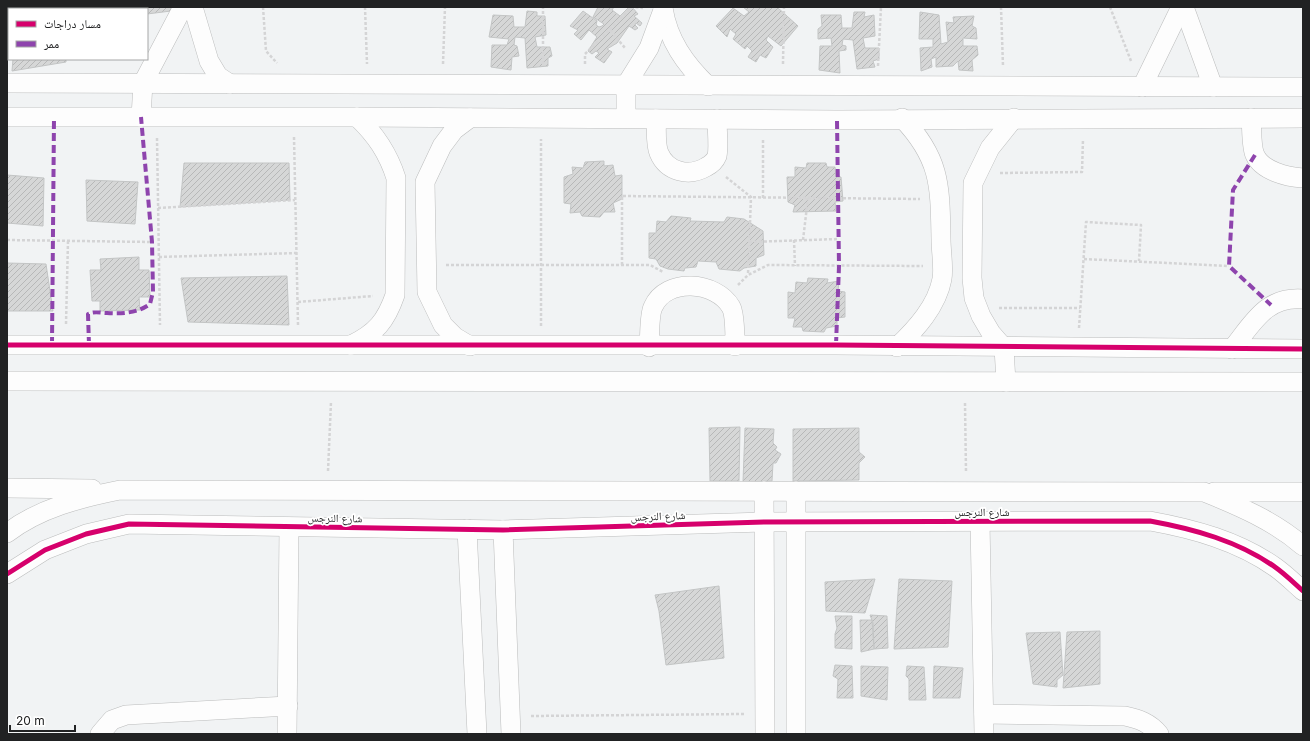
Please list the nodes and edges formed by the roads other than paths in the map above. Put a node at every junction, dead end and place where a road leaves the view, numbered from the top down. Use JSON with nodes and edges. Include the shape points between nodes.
{"nodes":[{"id":1,"x":183,"y":7,"type":"edge"},
{"id":2,"x":193,"y":7,"type":"edge"},
{"id":3,"x":1183,"y":7,"type":"edge"},
{"id":4,"x":663,"y":8,"type":"edge"},
{"id":5,"x":7,"y":83,"type":"edge"},
{"id":6,"x":142,"y":83,"type":"junction"},
{"id":7,"x":230,"y":84,"type":"junction"},
{"id":8,"x":626,"y":85,"type":"junction"},
{"id":9,"x":708,"y":86,"type":"junction"},
{"id":10,"x":1142,"y":87,"type":"junction"},
{"id":11,"x":1213,"y":87,"type":"junction"},
{"id":12,"x":1303,"y":87,"type":"edge"},
{"id":13,"x":7,"y":117,"type":"edge"},
{"id":14,"x":149,"y":117,"type":"junction"},
{"id":15,"x":357,"y":117,"type":"junction"},
{"id":16,"x":470,"y":118,"type":"junction"},
{"id":17,"x":626,"y":118,"type":"junction"},
{"id":18,"x":902,"y":118,"type":"junction"},
{"id":19,"x":1014,"y":118,"type":"junction"},
{"id":20,"x":1251,"y":118,"type":"junction"},
{"id":21,"x":1303,"y":118,"type":"edge"},
{"id":22,"x":656,"y":119,"type":"junction"},
{"id":23,"x":718,"y":119,"type":"junction"},
{"id":24,"x":1303,"y":178,"type":"edge"},
{"id":25,"x":1303,"y":299,"type":"edge"},
{"id":26,"x":7,"y":345,"type":"edge"},
{"id":27,"x":351,"y":345,"type":"junction"},
{"id":28,"x":470,"y":346,"type":"junction"},
{"id":29,"x":649,"y":346,"type":"junction"},
{"id":30,"x":736,"y":346,"type":"junction"},
{"id":31,"x":897,"y":347,"type":"junction"},
{"id":32,"x":1004,"y":348,"type":"junction"},
{"id":33,"x":1232,"y":349,"type":"junction"},
{"id":34,"x":1303,"y":349,"type":"edge"},
{"id":35,"x":7,"y":381,"type":"edge"},
{"id":36,"x":1006,"y":382,"type":"junction"},
{"id":37,"x":1303,"y":382,"type":"edge"},
{"id":38,"x":7,"y":488,"type":"edge"},
{"id":39,"x":120,"y":490,"type":"junction"},
{"id":40,"x":764,"y":491,"type":"junction"},
{"id":41,"x":796,"y":491,"type":"junction"},
{"id":42,"x":1204,"y":492,"type":"junction"},
{"id":43,"x":1303,"y":492,"type":"edge"},
{"id":44,"x":765,"y":522,"type":"junction"},
{"id":45,"x":795,"y":522,"type":"junction"},
{"id":46,"x":980,"y":522,"type":"junction"},
{"id":47,"x":289,"y":527,"type":"junction"},
{"id":48,"x":467,"y":529,"type":"junction"},
{"id":49,"x":503,"y":530,"type":"junction"},
{"id":50,"x":7,"y":533,"type":"edge"},
{"id":51,"x":1303,"y":546,"type":"edge"},
{"id":52,"x":7,"y":574,"type":"edge"},
{"id":53,"x":1303,"y":591,"type":"edge"},
{"id":54,"x":288,"y":706,"type":"junction"},
{"id":55,"x":984,"y":714,"type":"junction"},
{"id":56,"x":510,"y":725,"type":"edge"},
{"id":57,"x":100,"y":734,"type":"edge"},
{"id":58,"x":287,"y":734,"type":"edge"},
{"id":59,"x":477,"y":734,"type":"edge"},
{"id":60,"x":765,"y":734,"type":"edge"},
{"id":61,"x":796,"y":734,"type":"edge"},
{"id":62,"x":984,"y":734,"type":"edge"},
{"id":63,"x":1159,"y":734,"type":"edge"}],
"edges":[{"from":1,"to":6,"type":"street"},
{"from":2,"to":7,"type":"street","via":[[209,61],[218,76]]},
{"from":3,"to":10,"type":"street"},
{"from":3,"to":11,"type":"street"},
{"from":4,"to":8,"type":"street","via":[[650,48]]},
{"from":4,"to":9,"type":"street","via":[[678,52]]},
{"from":5,"to":6,"type":"street"},
{"from":6,"to":7,"type":"street"},
{"from":6,"to":14,"type":"street"},
{"from":7,"to":8,"type":"street"},
{"from":8,"to":9,"type":"street"},
{"from":8,"to":17,"type":"street"},
{"from":9,"to":10,"type":"street"},
{"from":10,"to":11,"type":"street"},
{"from":11,"to":12,"type":"street"},
{"from":13,"to":14,"type":"street"},
{"from":14,"to":15,"type":"street"},
{"from":15,"to":16,"type":"street"},
{"from":15,"to":27,"type":"street","via":[[382,144],[396,178],[395,295],[390,311],[380,326]]},
{"from":16,"to":17,"type":"street"},
{"from":16,"to":28,"type":"street","via":[[454,130],[442,146],[425,182],[427,292],[447,329]]},
{"from":17,"to":22,"type":"street"},
{"from":18,"to":19,"type":"street"},
{"from":18,"to":23,"type":"street"},
{"from":18,"to":31,"type":"street","via":[[916,132],[927,149],[936,173],[940,200],[942,279],[925,316]]},
{"from":19,"to":20,"type":"street"},
{"from":19,"to":32,"type":"street","via":[[990,148],[973,184],[974,298],[991,333]]},
{"from":20,"to":21,"type":"street"},
{"from":20,"to":24,"type":"street","via":[[1255,155],[1265,166],[1277,173]]},
{"from":22,"to":23,"type":"street"},
{"from":22,"to":23,"type":"street","via":[[658,152],[675,170],[687,172],[699,171],[710,165],[717,156]]},
{"from":25,"to":33,"type":"street","via":[[1282,300],[1271,305],[1261,313]]},
{"from":26,"to":27,"type":"street"},
{"from":27,"to":28,"type":"street"},
{"from":28,"to":29,"type":"street"},
{"from":29,"to":30,"type":"street"},
{"from":29,"to":30,"type":"street","via":[[652,307],[666,293],[685,286],[707,288],[725,299],[732,308]]},
{"from":30,"to":31,"type":"street"},
{"from":31,"to":32,"type":"street"},
{"from":32,"to":33,"type":"street"},
{"from":32,"to":36,"type":"street"},
{"from":33,"to":34,"type":"street"},
{"from":35,"to":36,"type":"street"},
{"from":36,"to":37,"type":"street"},
{"from":38,"to":39,"type":"street"},
{"from":39,"to":40,"type":"street","name":"شارع النرجس"},
{"from":39,"to":50,"type":"street","name":"شارع النرجس","via":[[82,497],[47,510]]},
{"from":40,"to":41,"type":"street","name":"شارع النرجس"},
{"from":40,"to":44,"type":"street"},
{"from":41,"to":42,"type":"street","name":"شارع النرجس"},
{"from":41,"to":45,"type":"street"},
{"from":42,"to":43,"type":"street"},
{"from":42,"to":51,"type":"street","name":"شارع النرجس","via":[[1250,510],[1292,536]]},
{"from":44,"to":45,"type":"street","name":"شارع النرجس"},
{"from":44,"to":49,"type":"street","name":"شارع النرجس"},
{"from":44,"to":60,"type":"street"},
{"from":45,"to":46,"type":"street","name":"شارع النرجس"},
{"from":45,"to":61,"type":"street"},
{"from":46,"to":53,"type":"street","name":"شارع النرجس","via":[[1150,521],[1194,529],[1236,545],[1275,567]]},
{"from":46,"to":55,"type":"street"},
{"from":47,"to":48,"type":"street","name":"شارع النرجس"},
{"from":47,"to":52,"type":"street","name":"شارع النرجس","via":[[129,524],[86,534],[45,550]]},
{"from":47,"to":54,"type":"street"},
{"from":48,"to":49,"type":"street","name":"شارع النرجس"},
{"from":48,"to":59,"type":"street"},
{"from":49,"to":56,"type":"street"},
{"from":54,"to":57,"type":"street","via":[[126,715],[112,720]]},
{"from":54,"to":58,"type":"street"},
{"from":55,"to":62,"type":"street"},
{"from":55,"to":63,"type":"street","via":[[1125,716],[1141,720]]}]}
